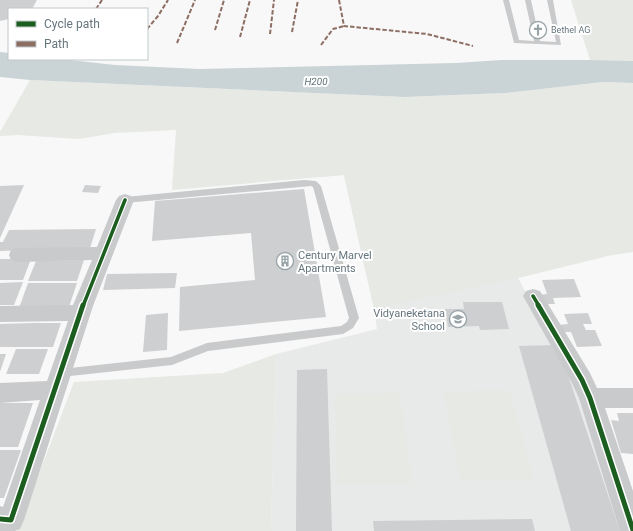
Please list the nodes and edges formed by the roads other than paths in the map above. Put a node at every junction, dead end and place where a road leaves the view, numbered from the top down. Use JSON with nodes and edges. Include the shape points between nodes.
{"nodes":[{"id":1,"x":506,"y":0,"type":"edge"},
{"id":2,"x":528,"y":0,"type":"edge"},
{"id":3,"x":550,"y":0,"type":"edge"},
{"id":4,"x":537,"y":43,"type":"junction"},
{"id":5,"x":125,"y":200,"type":"joint"},
{"id":6,"x":104,"y":253,"type":"junction"},
{"id":7,"x":18,"y":255,"type":"dead end"},
{"id":8,"x":533,"y":296,"type":"dead end"},
{"id":9,"x":81,"y":313,"type":"junction"},
{"id":10,"x":0,"y":314,"type":"edge"},
{"id":11,"x":58,"y":382,"type":"junction"},
{"id":12,"x":0,"y":393,"type":"edge"},
{"id":13,"x":590,"y":398,"type":"junction"},
{"id":14,"x":633,"y":398,"type":"edge"},
{"id":15,"x":6,"y":524,"type":"edge"},
{"id":16,"x":633,"y":530,"type":"edge"}],
"edges":[{"from":1,"to":4,"type":"lane","via":[[516,42]]},
{"from":2,"to":4,"type":"lane"},
{"from":3,"to":4,"type":"lane","via":[[558,44]]},
{"from":5,"to":6,"type":"street"},
{"from":5,"to":11,"type":"lane","via":[[313,183],[317,186],[354,318],[343,330],[207,348],[172,361]]},
{"from":6,"to":7,"type":"street"},
{"from":6,"to":9,"type":"street"},
{"from":8,"to":13,"type":"street"},
{"from":9,"to":10,"type":"street"},
{"from":9,"to":11,"type":"street"},
{"from":11,"to":12,"type":"street"},
{"from":11,"to":15,"type":"street"},
{"from":13,"to":14,"type":"street"},
{"from":13,"to":16,"type":"street"}]}
